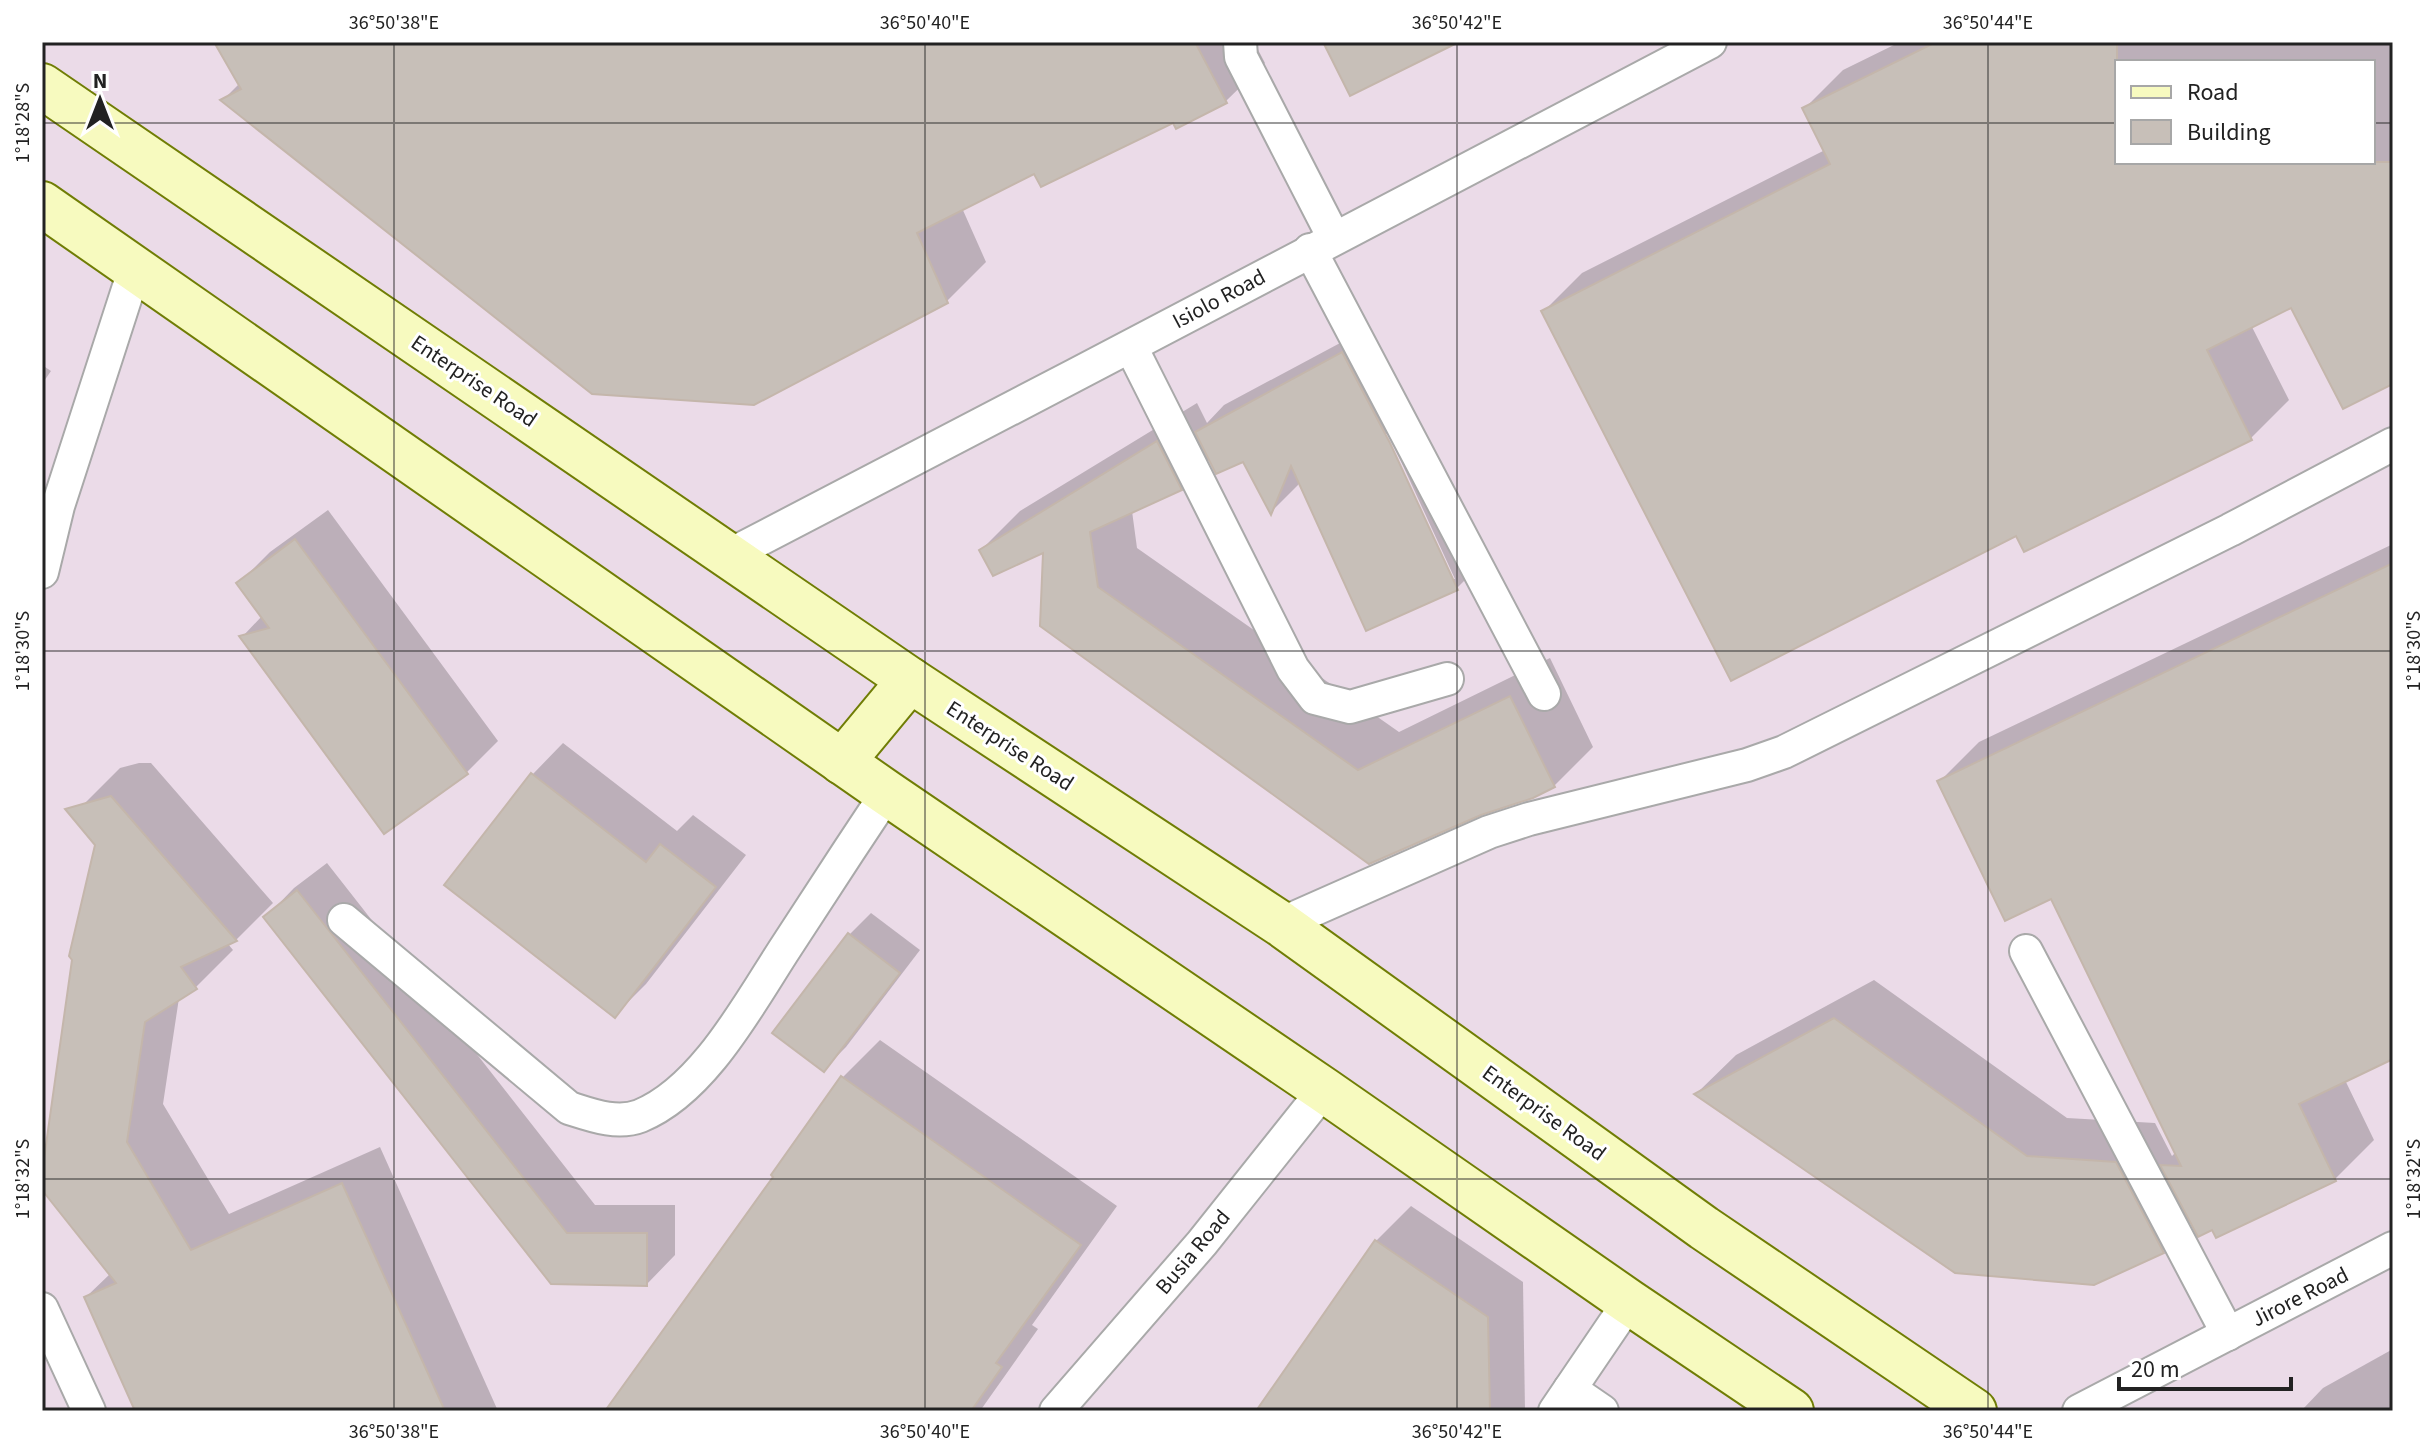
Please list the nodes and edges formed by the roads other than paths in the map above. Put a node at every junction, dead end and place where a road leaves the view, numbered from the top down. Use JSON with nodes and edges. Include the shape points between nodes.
{"nodes":[{"id":1,"x":1240,"y":42,"type":"edge"},
{"id":2,"x":1710,"y":42,"type":"edge"},
{"id":3,"x":42,"y":86,"type":"edge"},
{"id":4,"x":42,"y":204,"type":"edge"},
{"id":5,"x":1322,"y":244,"type":"junction"},
{"id":6,"x":135,"y":268,"type":"junction"},
{"id":7,"x":1131,"y":347,"type":"junction"},
{"id":8,"x":2393,"y":444,"type":"edge"},
{"id":9,"x":728,"y":556,"type":"junction"},
{"id":10,"x":42,"y":572,"type":"edge"},
{"id":11,"x":1447,"y":679,"type":"dead end"},
{"id":12,"x":910,"y":680,"type":"junction"},
{"id":13,"x":1544,"y":694,"type":"dead end"},
{"id":14,"x":842,"y":762,"type":"junction"},
{"id":15,"x":887,"y":793,"type":"junction"},
{"id":16,"x":344,"y":920,"type":"dead end"},
{"id":17,"x":1281,"y":924,"type":"junction"},
{"id":18,"x":2026,"y":951,"type":"dead end"},
{"id":19,"x":1324,"y":1090,"type":"junction"},
{"id":20,"x":2388,"y":1261,"type":"edge"},
{"id":21,"x":1629,"y":1302,"type":"junction"},
{"id":22,"x":42,"y":1309,"type":"edge"},
{"id":23,"x":2228,"y":1334,"type":"junction"},
{"id":24,"x":1562,"y":1400,"type":"edge"},
{"id":25,"x":89,"y":1411,"type":"edge"},
{"id":26,"x":1056,"y":1411,"type":"edge"},
{"id":27,"x":1602,"y":1411,"type":"edge"},
{"id":28,"x":1791,"y":1411,"type":"edge"},
{"id":29,"x":1974,"y":1411,"type":"edge"},
{"id":30,"x":2079,"y":1411,"type":"edge"}],
"edges":[{"from":1,"to":5,"type":"lane","via":[[1241,57]]},
{"from":2,"to":5,"type":"lane","name":"Isiolo Road"},
{"from":3,"to":9,"type":"main road","name":"Enterprise Road"},
{"from":4,"to":6,"type":"main road"},
{"from":5,"to":7,"type":"lane","name":"Isiolo Road"},
{"from":5,"to":13,"type":"lane"},
{"from":6,"to":10,"type":"lane","via":[[58,506]]},
{"from":6,"to":14,"type":"main road"},
{"from":7,"to":9,"type":"lane","name":"Isiolo Road"},
{"from":7,"to":11,"type":"lane","via":[[1293,669],[1315,698],[1350,707]]},
{"from":8,"to":17,"type":"lane","via":[[1784,752],[1516,823]]},
{"from":9,"to":12,"type":"main road","name":"Enterprise Road"},
{"from":12,"to":14,"type":"main road"},
{"from":12,"to":17,"type":"main road","name":"Enterprise Road"},
{"from":14,"to":15,"type":"main road"},
{"from":15,"to":16,"type":"lane","via":[[714,1054],[675,1096],[638,1117],[602,1119],[569,1108]]},
{"from":15,"to":19,"type":"main road"},
{"from":17,"to":29,"type":"main road","name":"Enterprise Road","via":[[1704,1228]]},
{"from":18,"to":23,"type":"lane"},
{"from":19,"to":21,"type":"main road"},
{"from":19,"to":26,"type":"lane","name":"Busia Road","via":[[1202,1243]]},
{"from":20,"to":23,"type":"lane","name":"Jirore Road"},
{"from":21,"to":24,"type":"lane"},
{"from":21,"to":28,"type":"main road"},
{"from":22,"to":25,"type":"lane"},
{"from":23,"to":30,"type":"lane","name":"Jirore Road"},
{"from":24,"to":27,"type":"lane"}]}
